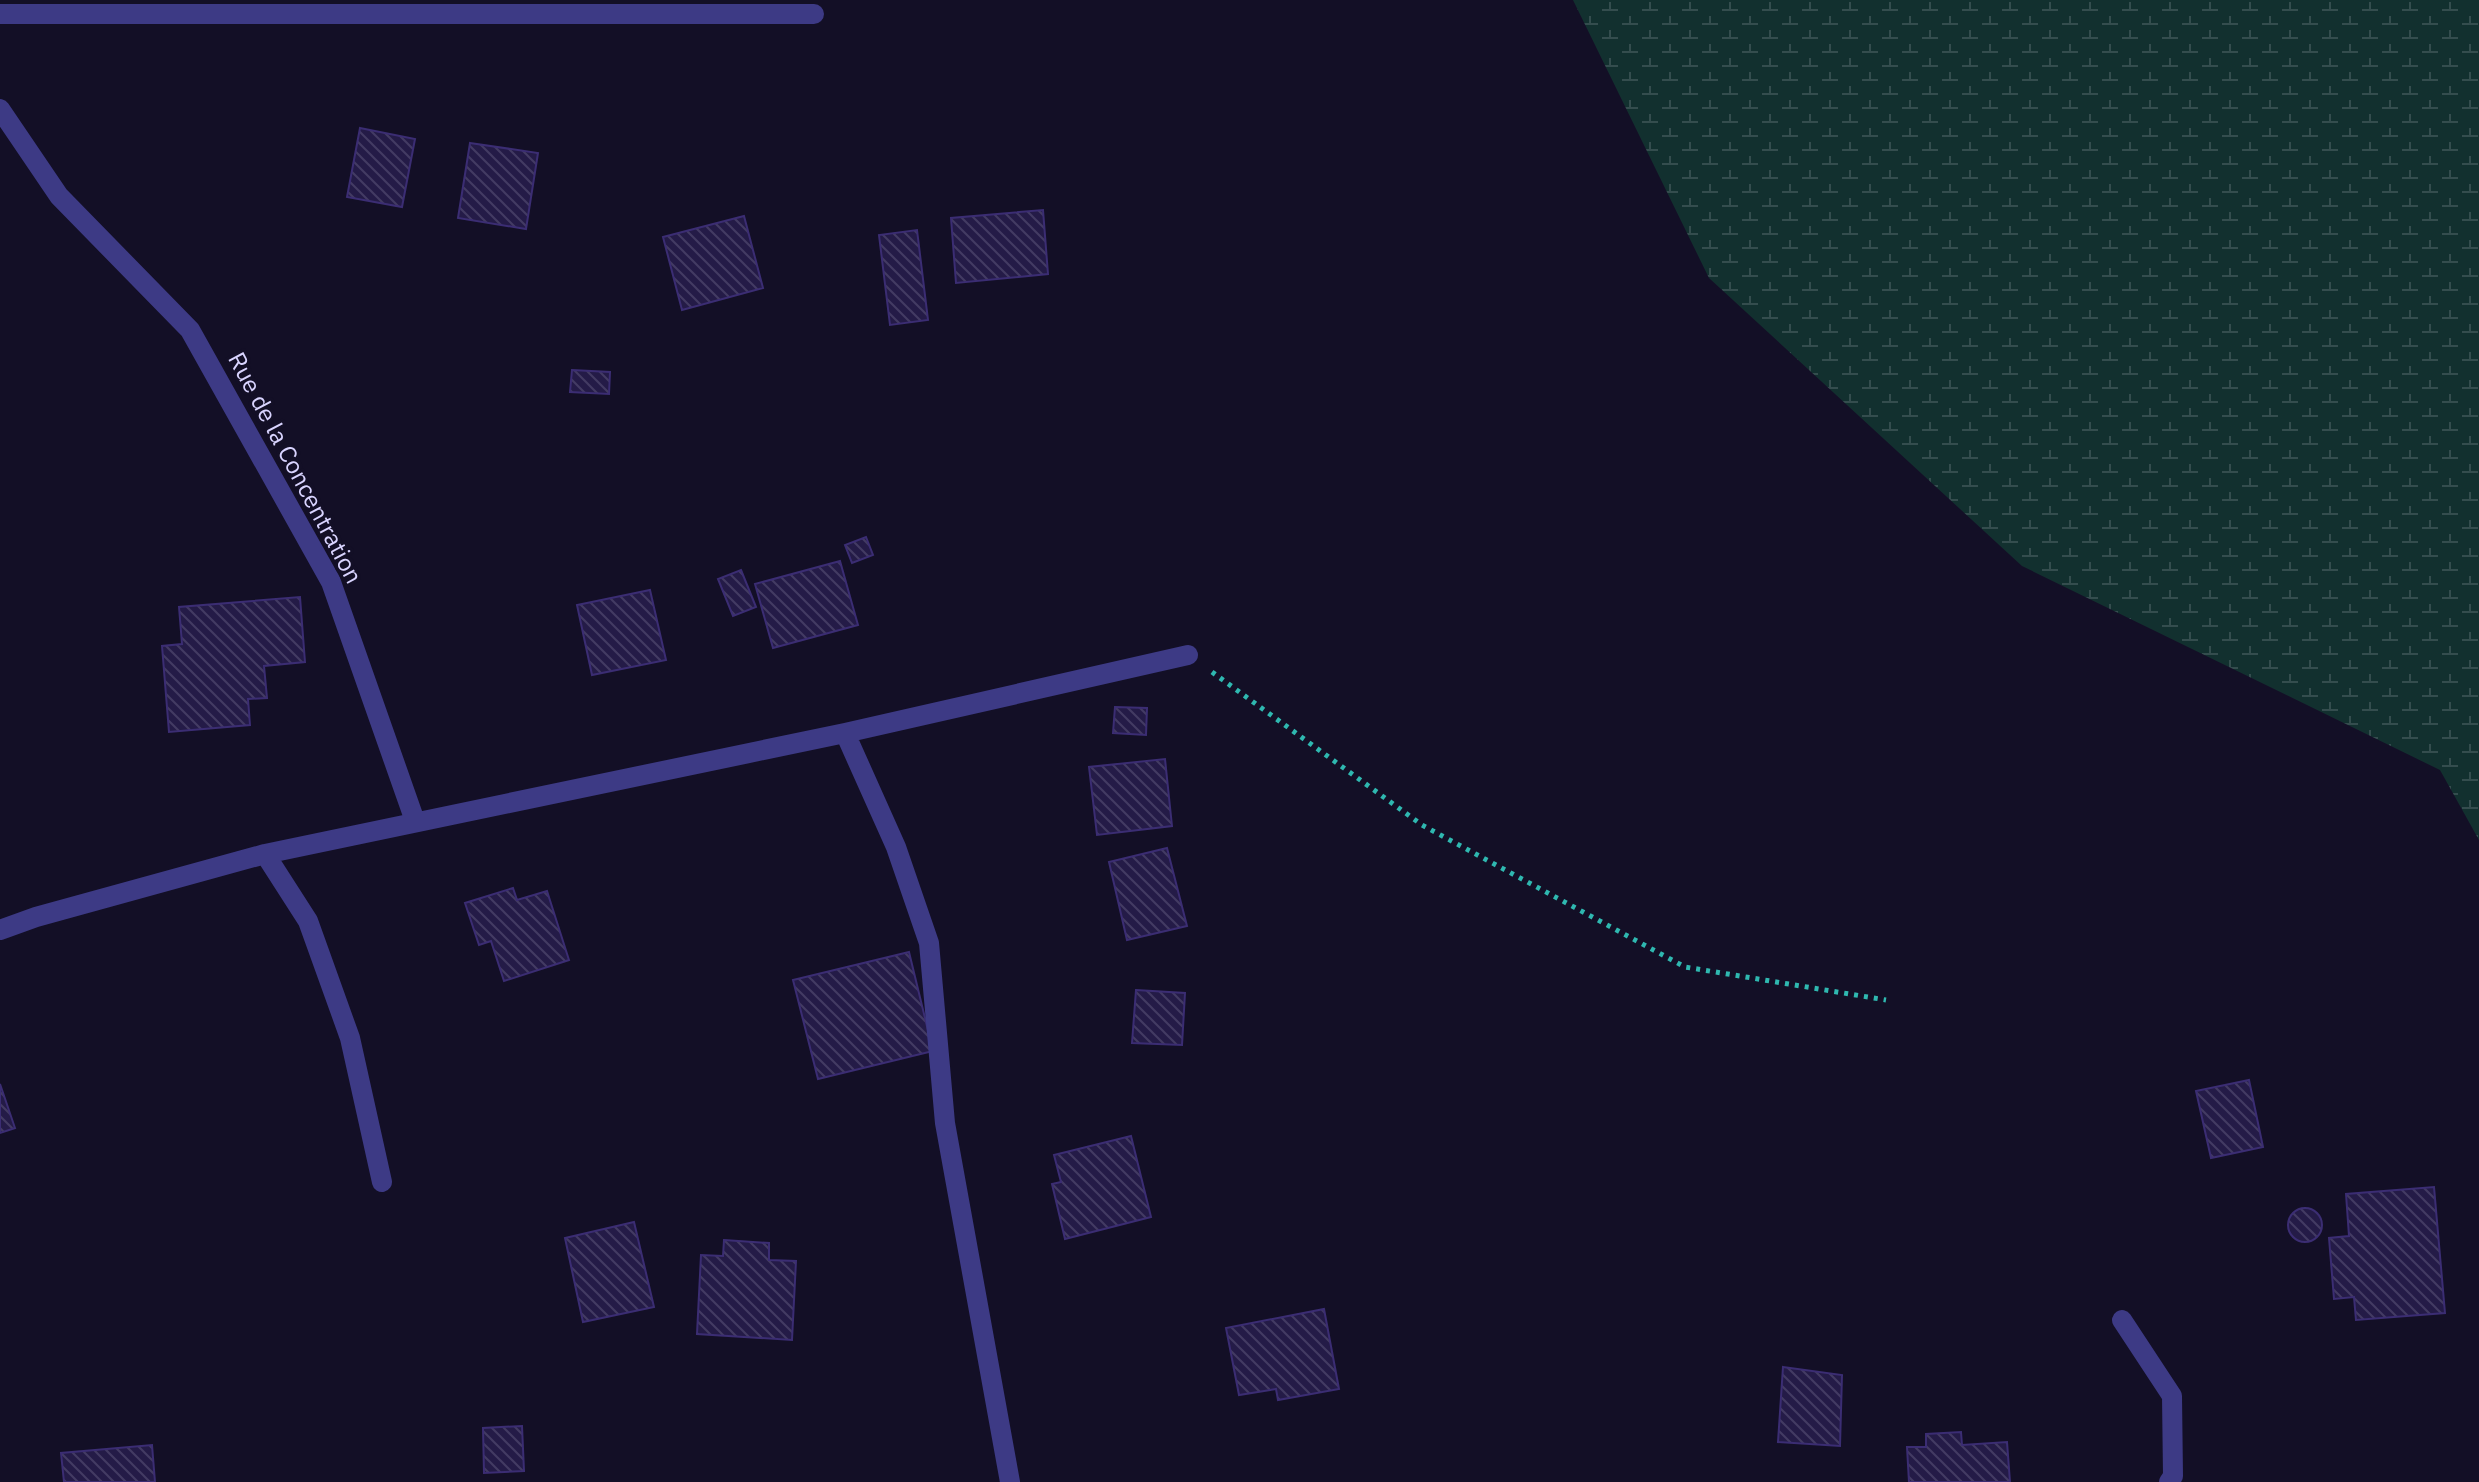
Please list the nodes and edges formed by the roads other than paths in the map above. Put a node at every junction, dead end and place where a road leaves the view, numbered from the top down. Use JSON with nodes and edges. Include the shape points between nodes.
{"nodes":[{"id":1,"x":315,"y":7,"type":"edge"},
{"id":2,"x":0,"y":14,"type":"edge"},
{"id":3,"x":814,"y":14,"type":"dead end"},
{"id":4,"x":0,"y":109,"type":"edge"},
{"id":5,"x":1188,"y":655,"type":"road end"},
{"id":6,"x":845,"y":733,"type":"junction"},
{"id":7,"x":415,"y":821,"type":"junction"},
{"id":8,"x":265,"y":854,"type":"junction"},
{"id":9,"x":0,"y":930,"type":"edge"},
{"id":10,"x":382,"y":1182,"type":"dead end"},
{"id":11,"x":2122,"y":1320,"type":"dead end"},
{"id":12,"x":1010,"y":1482,"type":"edge"},
{"id":13,"x":2169,"y":1482,"type":"edge"}],
"edges":[{"from":1,"to":2,"type":"street"},
{"from":1,"to":3,"type":"street"},
{"from":4,"to":7,"type":"street","name":"Rue de la Concentration","via":[[59,196],[190,330],[331,582]]},
{"from":5,"to":6,"type":"street"},
{"from":6,"to":7,"type":"street"},
{"from":6,"to":12,"type":"street","via":[[896,847],[929,943],[945,1123]]},
{"from":7,"to":8,"type":"street"},
{"from":8,"to":9,"type":"street"},
{"from":8,"to":10,"type":"street","via":[[308,921],[350,1038]]},
{"from":11,"to":13,"type":"street","via":[[2172,1396]]}]}
